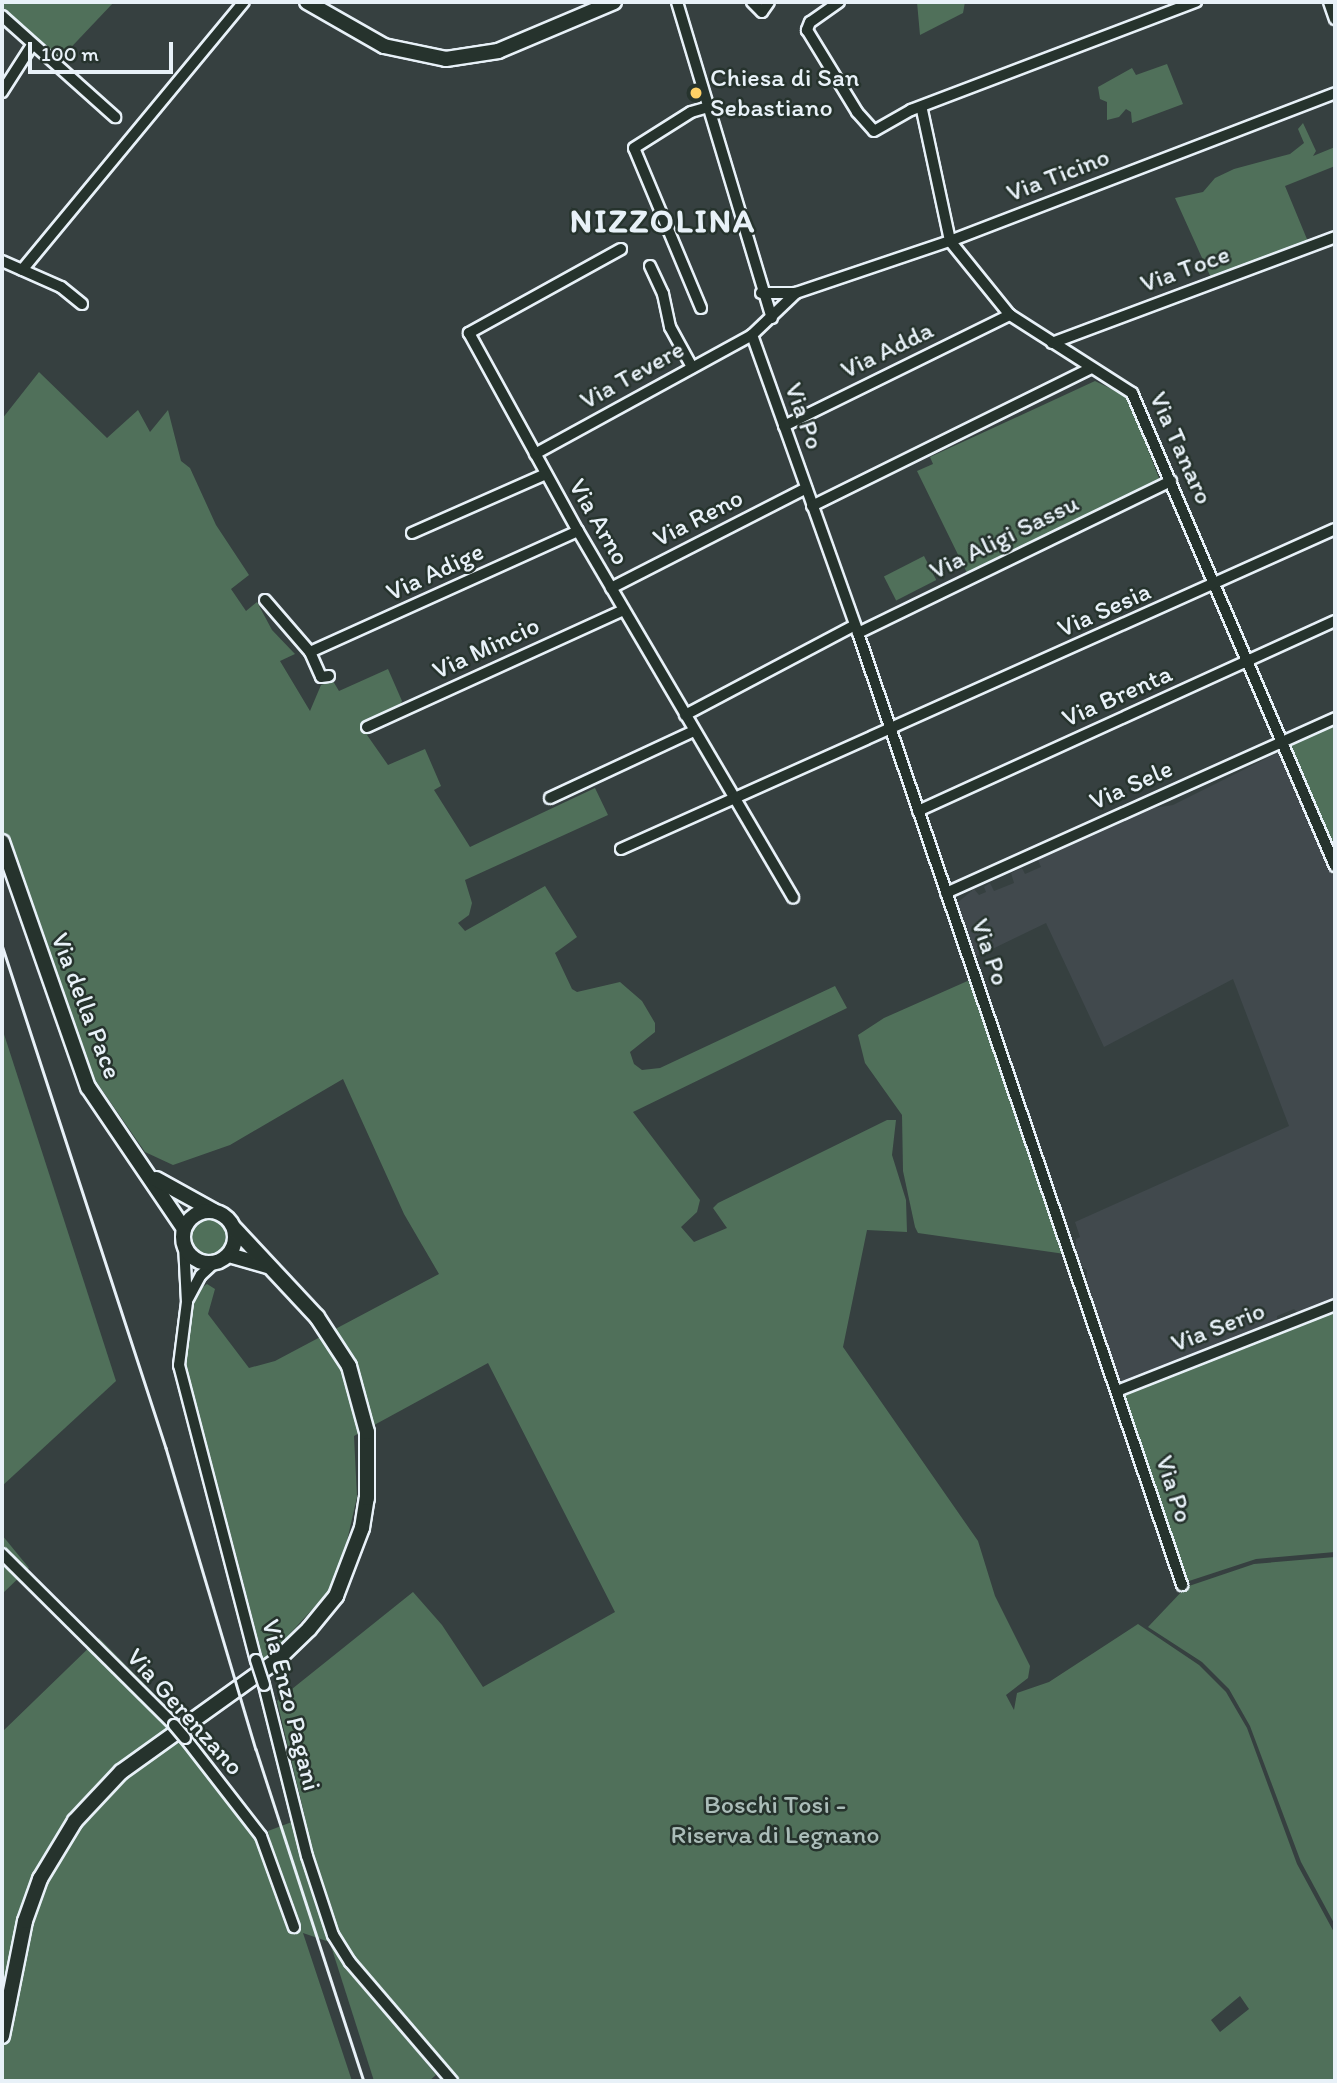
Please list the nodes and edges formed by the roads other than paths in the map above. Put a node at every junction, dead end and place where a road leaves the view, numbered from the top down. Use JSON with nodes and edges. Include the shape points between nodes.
{"nodes":[{"id":1,"x":244,"y":2,"type":"edge"},
{"id":2,"x":307,"y":2,"type":"edge"},
{"id":3,"x":614,"y":2,"type":"edge"},
{"id":4,"x":677,"y":2,"type":"edge"},
{"id":5,"x":752,"y":2,"type":"edge"},
{"id":6,"x":769,"y":2,"type":"edge"},
{"id":7,"x":839,"y":2,"type":"edge"},
{"id":8,"x":1195,"y":2,"type":"edge"},
{"id":9,"x":1329,"y":2,"type":"edge"},
{"id":10,"x":2,"y":16,"type":"edge"},
{"id":11,"x":1335,"y":19,"type":"edge"},
{"id":12,"x":32,"y":45,"type":"junction"},
{"id":13,"x":2,"y":92,"type":"edge"},
{"id":14,"x":1335,"y":93,"type":"edge"},
{"id":15,"x":708,"y":107,"type":"junction"},
{"id":16,"x":922,"y":110,"type":"junction"},
{"id":17,"x":116,"y":117,"type":"dead end"},
{"id":18,"x":1335,"y":237,"type":"edge"},
{"id":19,"x":950,"y":241,"type":"junction"},
{"id":20,"x":621,"y":250,"type":"dead end"},
{"id":21,"x":2,"y":261,"type":"edge"},
{"id":22,"x":650,"y":266,"type":"dead end"},
{"id":23,"x":22,"y":270,"type":"junction"},
{"id":24,"x":775,"y":291,"type":"junction"},
{"id":25,"x":761,"y":293,"type":"junction"},
{"id":26,"x":796,"y":293,"type":"junction"},
{"id":27,"x":82,"y":304,"type":"dead end"},
{"id":28,"x":701,"y":308,"type":"dead end"},
{"id":29,"x":781,"y":309,"type":"junction"},
{"id":30,"x":1010,"y":315,"type":"junction"},
{"id":31,"x":772,"y":318,"type":"junction"},
{"id":32,"x":752,"y":335,"type":"junction"},
{"id":33,"x":1052,"y":343,"type":"junction"},
{"id":34,"x":692,"y":367,"type":"junction"},
{"id":35,"x":1091,"y":368,"type":"junction"},
{"id":36,"x":784,"y":426,"type":"junction"},
{"id":37,"x":535,"y":454,"type":"junction"},
{"id":38,"x":546,"y":474,"type":"junction"},
{"id":39,"x":1171,"y":481,"type":"junction"},
{"id":40,"x":806,"y":488,"type":"junction"},
{"id":41,"x":812,"y":506,"type":"junction"},
{"id":42,"x":1335,"y":529,"type":"edge"},
{"id":43,"x":578,"y":531,"type":"junction"},
{"id":44,"x":412,"y":533,"type":"dead end"},
{"id":45,"x":1215,"y":584,"type":"junction"},
{"id":46,"x":611,"y":588,"type":"junction"},
{"id":47,"x":265,"y":600,"type":"dead end"},
{"id":48,"x":624,"y":610,"type":"junction"},
{"id":49,"x":1335,"y":621,"type":"edge"},
{"id":50,"x":856,"y":629,"type":"junction"},
{"id":51,"x":310,"y":652,"type":"junction"},
{"id":52,"x":1249,"y":661,"type":"junction"},
{"id":53,"x":329,"y":676,"type":"dead end"},
{"id":54,"x":685,"y":715,"type":"junction"},
{"id":55,"x":1335,"y":718,"type":"edge"},
{"id":56,"x":367,"y":727,"type":"dead end"},
{"id":57,"x":694,"y":731,"type":"junction"},
{"id":58,"x":891,"y":731,"type":"junction"},
{"id":59,"x":1283,"y":742,"type":"junction"},
{"id":60,"x":550,"y":798,"type":"dead end"},
{"id":61,"x":733,"y":799,"type":"junction"},
{"id":62,"x":918,"y":811,"type":"junction"},
{"id":63,"x":2,"y":842,"type":"edge"},
{"id":64,"x":621,"y":849,"type":"dead end"},
{"id":65,"x":1335,"y":866,"type":"edge"},
{"id":66,"x":946,"y":892,"type":"junction"},
{"id":67,"x":793,"y":898,"type":"dead end"},
{"id":68,"x":149,"y":1174,"type":"junction"},
{"id":69,"x":214,"y":1211,"type":"junction"},
{"id":70,"x":184,"y":1228,"type":"junction"},
{"id":71,"x":234,"y":1229,"type":"junction"},
{"id":72,"x":184,"y":1245,"type":"junction"},
{"id":73,"x":229,"y":1255,"type":"junction"},
{"id":74,"x":215,"y":1263,"type":"junction"},
{"id":75,"x":267,"y":1266,"type":"junction"},
{"id":76,"x":187,"y":1301,"type":"junction"},
{"id":77,"x":1335,"y":1305,"type":"edge"},
{"id":78,"x":1117,"y":1391,"type":"junction"},
{"id":79,"x":2,"y":1554,"type":"edge"},
{"id":80,"x":1182,"y":1585,"type":"dead end"},
{"id":81,"x":180,"y":1731,"type":"junction"},
{"id":82,"x":294,"y":1927,"type":"dead end"},
{"id":83,"x":2,"y":2036,"type":"edge"},
{"id":84,"x":452,"y":2081,"type":"edge"}],
"edges":[{"from":1,"to":23,"type":"street"},
{"from":2,"to":3,"type":"main road","via":[[384,46],[446,59],[508,48]]},
{"from":4,"to":15,"type":"street"},
{"from":5,"to":6,"type":"street","via":[[762,12]]},
{"from":7,"to":16,"type":"street","via":[[810,22],[807,30],[866,126],[878,131],[911,110]]},
{"from":8,"to":16,"type":"street"},
{"from":9,"to":11,"type":"street"},
{"from":10,"to":12,"type":"street"},
{"from":12,"to":13,"type":"street"},
{"from":12,"to":17,"type":"street"},
{"from":14,"to":19,"type":"street","name":"Via Ticino"},
{"from":15,"to":25,"type":"street"},
{"from":15,"to":28,"type":"street","via":[[691,112],[634,148]]},
{"from":16,"to":19,"type":"street"},
{"from":18,"to":33,"type":"street","name":"Via Toce"},
{"from":19,"to":26,"type":"street","name":"Via Ticino"},
{"from":19,"to":30,"type":"street","name":"Via Tanaro"},
{"from":20,"to":37,"type":"street","name":"Via Arno","via":[[470,333]]},
{"from":21,"to":23,"type":"street"},
{"from":22,"to":34,"type":"street","via":[[663,294],[670,327]]},
{"from":23,"to":27,"type":"street","via":[[61,287]]},
{"from":24,"to":25,"type":"street"},
{"from":24,"to":26,"type":"street"},
{"from":24,"to":29,"type":"street","via":[[782,297]]},
{"from":25,"to":31,"type":"street"},
{"from":26,"to":29,"type":"street","name":"Via Tevere"},
{"from":29,"to":31,"type":"street","name":"Via Tevere"},
{"from":30,"to":33,"type":"street","name":"Via Tanaro"},
{"from":30,"to":36,"type":"street","name":"Via Adda"},
{"from":31,"to":32,"type":"street","name":"Via Tevere"},
{"from":32,"to":34,"type":"street","name":"Via Tevere"},
{"from":32,"to":36,"type":"street","name":"Via Po"},
{"from":33,"to":35,"type":"street","name":"Via Tanaro"},
{"from":34,"to":37,"type":"street","name":"Via Tevere"},
{"from":35,"to":39,"type":"street","name":"Via Tanaro","via":[[1132,393]]},
{"from":35,"to":41,"type":"street"},
{"from":36,"to":40,"type":"street","name":"Via Po"},
{"from":37,"to":38,"type":"street","name":"Via Arno"},
{"from":38,"to":43,"type":"street","name":"Via Arno"},
{"from":38,"to":44,"type":"street"},
{"from":39,"to":45,"type":"street","name":"Via Tanaro"},
{"from":39,"to":50,"type":"street","name":"Via Aligi Sassu"},
{"from":40,"to":41,"type":"street","name":"Via Po"},
{"from":40,"to":46,"type":"street","name":"Via Reno"},
{"from":41,"to":50,"type":"street","name":"Via Po"},
{"from":42,"to":45,"type":"street","name":"Via Sesia"},
{"from":43,"to":46,"type":"street","name":"Via Arno"},
{"from":43,"to":51,"type":"street","name":"Via Adige"},
{"from":45,"to":52,"type":"street","name":"Via Tanaro"},
{"from":45,"to":58,"type":"street","name":"Via Sesia"},
{"from":46,"to":48,"type":"street","name":"Via Arno"},
{"from":47,"to":51,"type":"street"},
{"from":48,"to":54,"type":"street","name":"Via Arno"},
{"from":48,"to":56,"type":"street","name":"Via Mincio"},
{"from":49,"to":52,"type":"street","name":"Via Brenta"},
{"from":50,"to":54,"type":"street","name":"Via Aligi Sassu"},
{"from":50,"to":58,"type":"street","name":"Via Po"},
{"from":51,"to":53,"type":"street","via":[[321,677]]},
{"from":52,"to":59,"type":"street","name":"Via Tanaro"},
{"from":52,"to":62,"type":"street","name":"Via Brenta"},
{"from":54,"to":57,"type":"street","name":"Via Arno"},
{"from":55,"to":59,"type":"street","name":"Via Sele"},
{"from":57,"to":60,"type":"street"},
{"from":57,"to":61,"type":"street","name":"Via Arno"},
{"from":58,"to":61,"type":"street","name":"Via Sesia"},
{"from":58,"to":62,"type":"street","name":"Via Po"},
{"from":59,"to":65,"type":"street","name":"Via Tanaro"},
{"from":59,"to":66,"type":"street","name":"Via Sele"},
{"from":61,"to":64,"type":"street","name":"Via Sesia"},
{"from":61,"to":67,"type":"street","name":"Via Arno"},
{"from":62,"to":66,"type":"street","name":"Via Po"},
{"from":63,"to":68,"type":"main road","name":"Via della Pace","via":[[88,1087]]},
{"from":66,"to":78,"type":"street","name":"Via Po"},
{"from":68,"to":69,"type":"main road","name":"Via della Pace","via":[[176,1194]]},
{"from":68,"to":70,"type":"main road","name":"Via della Pace"},
{"from":69,"to":70,"type":"main road","via":[[193,1216]]},
{"from":69,"to":71,"type":"main road","via":[[227,1217]]},
{"from":70,"to":72,"type":"main road"},
{"from":71,"to":73,"type":"main road"},
{"from":71,"to":75,"type":"main road"},
{"from":72,"to":74,"type":"main road","via":[[199,1262]]},
{"from":72,"to":76,"type":"street","name":"Via Enzo Pagani"},
{"from":73,"to":74,"type":"main road"},
{"from":73,"to":75,"type":"main road"},
{"from":74,"to":76,"type":"street","name":"Via Enzo Pagani","via":[[201,1275]]},
{"from":75,"to":81,"type":"main road","via":[[317,1317],[349,1366],[367,1432],[362,1528],[336,1596],[309,1629],[276,1661]]},
{"from":76,"to":84,"type":"street","name":"Via Enzo Pagani","bridge":true,"via":[[179,1349],[182,1381],[307,1856],[334,1935],[351,1962]]},
{"from":77,"to":78,"type":"street","name":"Via Serio"},
{"from":78,"to":80,"type":"street","name":"Via Po"},
{"from":79,"to":81,"type":"street","name":"Via Gerenzano"},
{"from":81,"to":82,"type":"street","name":"Via Gerenzano","via":[[261,1836]]},
{"from":81,"to":83,"type":"main road","via":[[102,1789],[75,1821],[40,1879],[15,1961]]}]}
